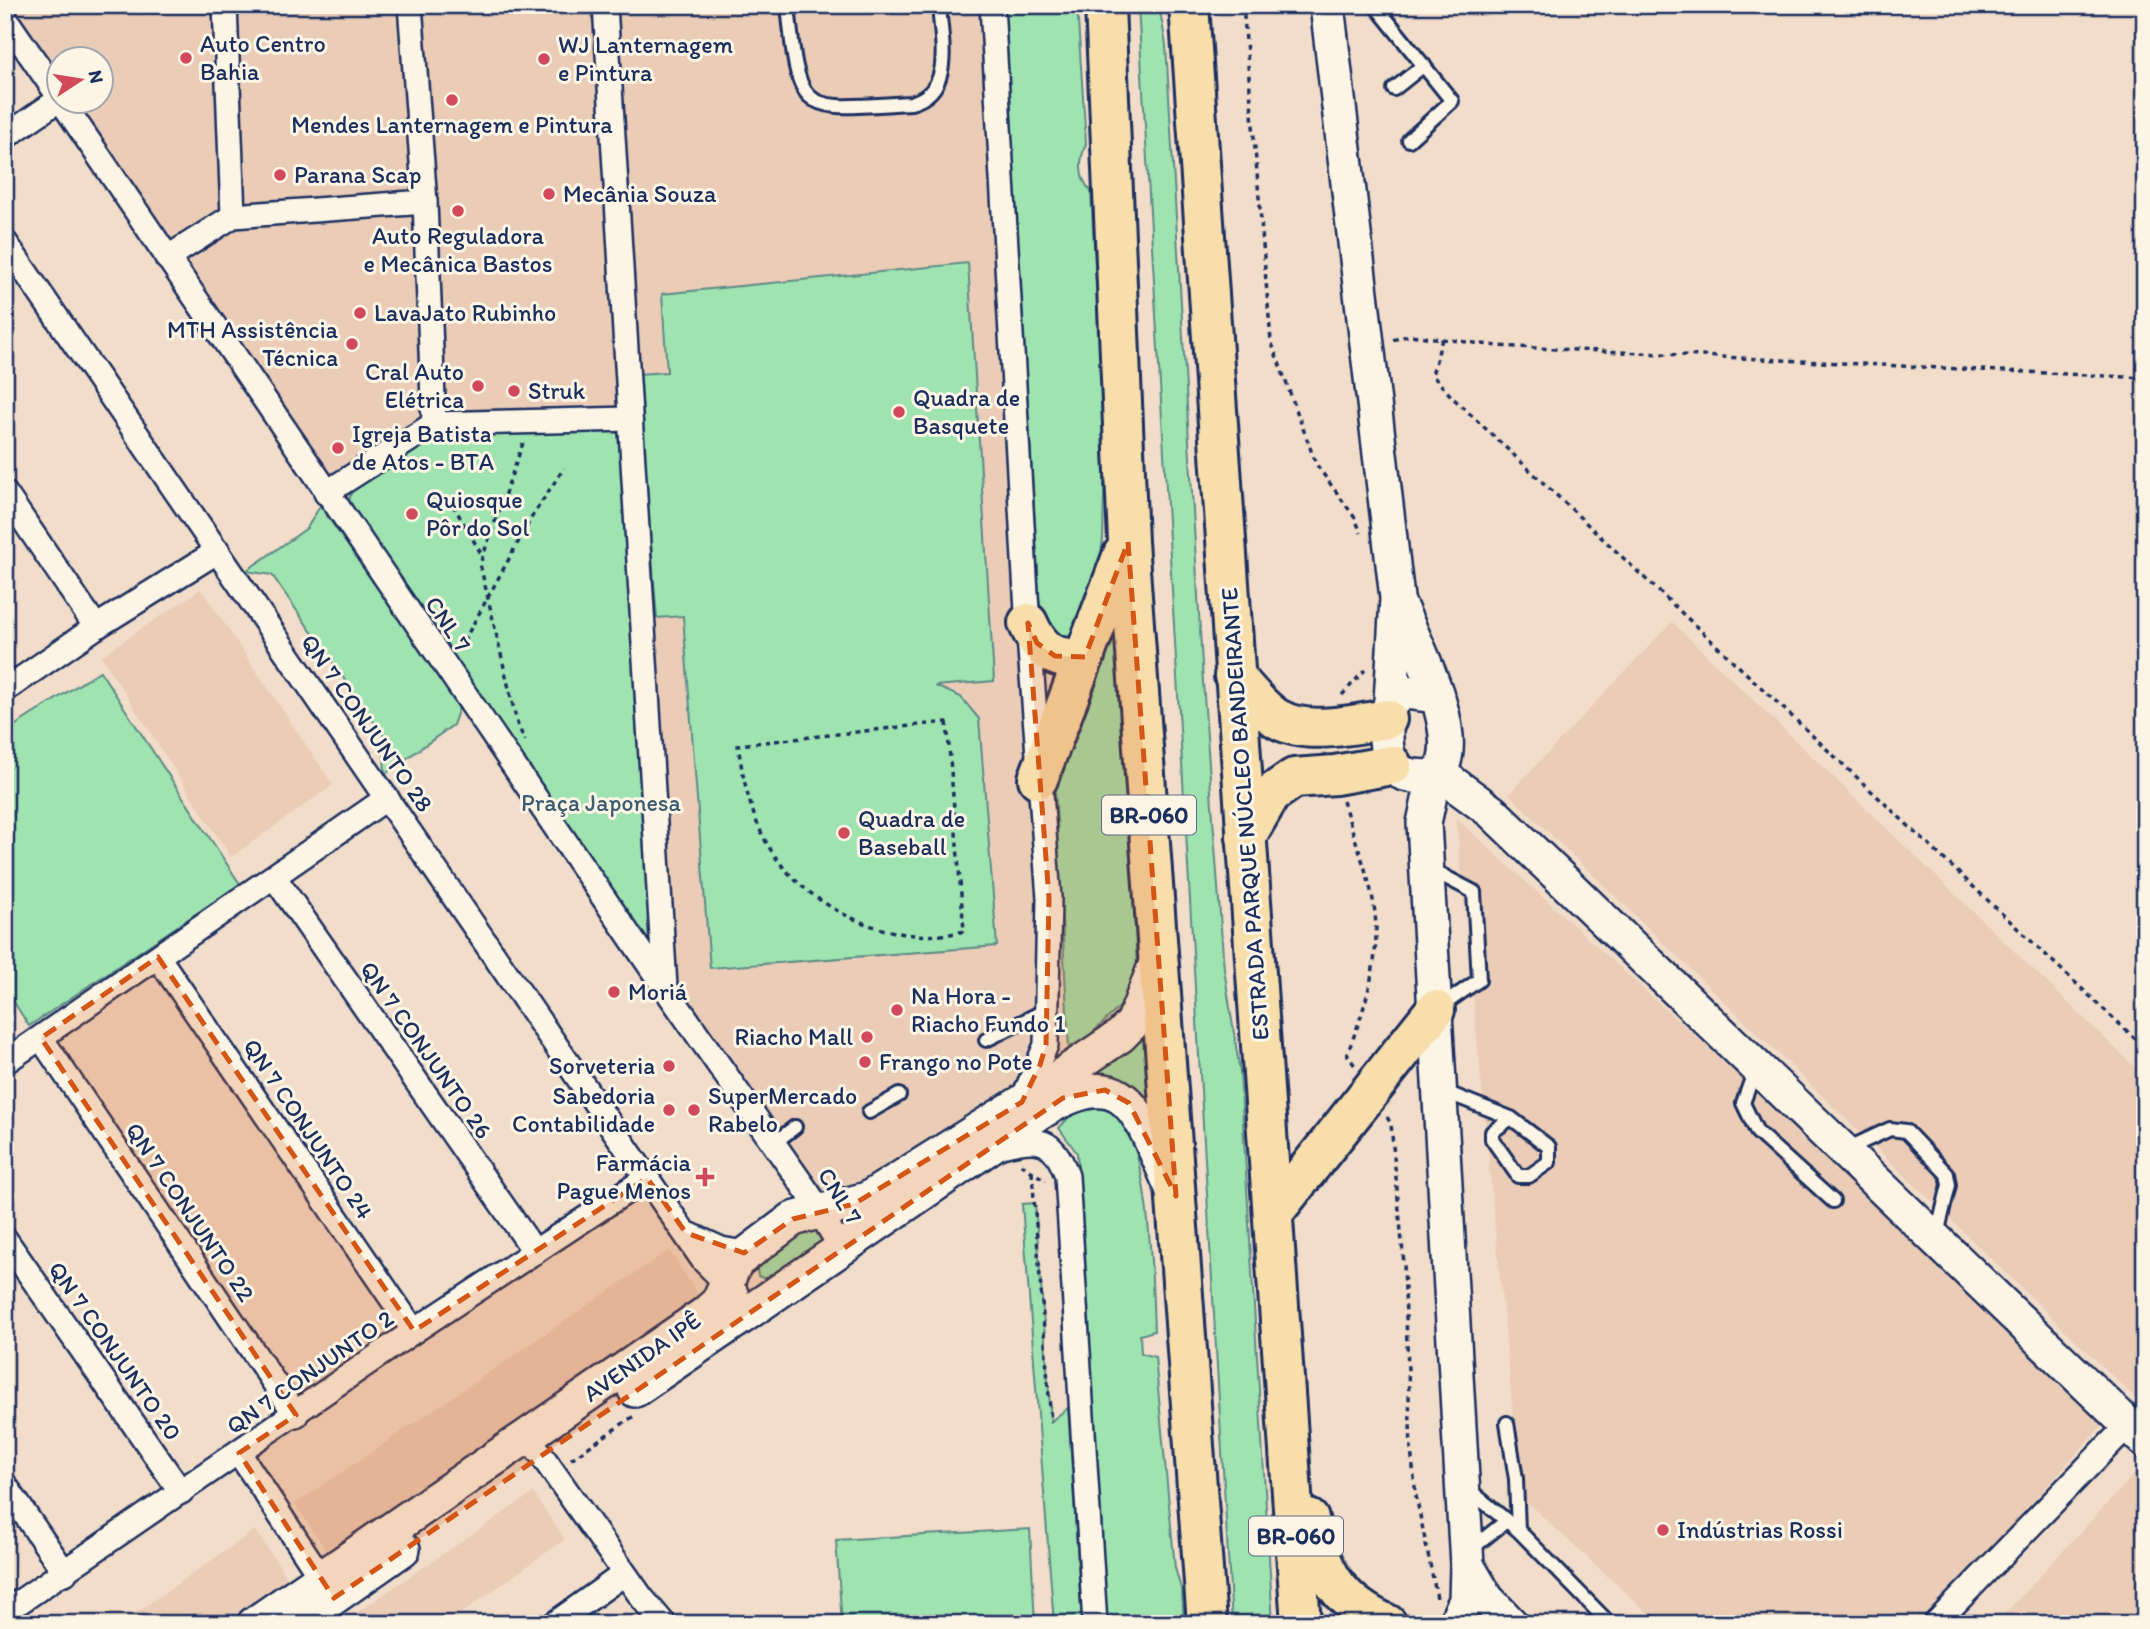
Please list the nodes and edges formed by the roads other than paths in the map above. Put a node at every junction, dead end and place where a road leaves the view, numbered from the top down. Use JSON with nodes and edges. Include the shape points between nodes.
{"nodes":[{"id":1,"x":225,"y":5,"type":"edge"},
{"id":2,"x":410,"y":5,"type":"edge"},
{"id":3,"x":605,"y":5,"type":"edge"},
{"id":4,"x":788,"y":5,"type":"edge"},
{"id":5,"x":939,"y":5,"type":"edge"},
{"id":6,"x":992,"y":5,"type":"edge"},
{"id":7,"x":1327,"y":5,"type":"edge"},
{"id":8,"x":1375,"y":5,"type":"edge"},
{"id":9,"x":1187,"y":9,"type":"edge"},
{"id":10,"x":1109,"y":17,"type":"edge"},
{"id":11,"x":5,"y":18,"type":"edge"},
{"id":12,"x":1424,"y":65,"type":"junction"},
{"id":13,"x":46,"y":78,"type":"edge"},
{"id":14,"x":1394,"y":89,"type":"dead end"},
{"id":15,"x":46,"y":109,"type":"edge"},
{"id":16,"x":71,"y":116,"type":"edge"},
{"id":17,"x":5,"y":137,"type":"edge"},
{"id":18,"x":1409,"y":140,"type":"dead end"},
{"id":19,"x":425,"y":202,"type":"junction"},
{"id":20,"x":233,"y":216,"type":"junction"},
{"id":21,"x":5,"y":242,"type":"edge"},
{"id":22,"x":167,"y":258,"type":"junction"},
{"id":23,"x":630,"y":419,"type":"junction"},
{"id":24,"x":434,"y":424,"type":"junction"},
{"id":25,"x":5,"y":493,"type":"edge"},
{"id":26,"x":326,"y":493,"type":"junction"},
{"id":27,"x":1128,"y":542,"type":"junction"},
{"id":28,"x":218,"y":551,"type":"junction"},
{"id":29,"x":1397,"y":598,"type":"junction"},
{"id":30,"x":1028,"y":623,"type":"junction"},
{"id":31,"x":96,"y":627,"type":"junction"},
{"id":32,"x":1085,"y":656,"type":"junction"},
{"id":33,"x":1234,"y":676,"type":"junction"},
{"id":34,"x":5,"y":690,"type":"edge"},
{"id":35,"x":1389,"y":710,"type":"junction"},
{"id":36,"x":1441,"y":711,"type":"junction"},
{"id":37,"x":1417,"y":772,"type":"junction"},
{"id":38,"x":1038,"y":779,"type":"junction"},
{"id":39,"x":387,"y":798,"type":"junction"},
{"id":40,"x":1492,"y":812,"type":"junction"},
{"id":41,"x":1246,"y":837,"type":"junction"},
{"id":42,"x":1427,"y":867,"type":"junction"},
{"id":43,"x":275,"y":877,"type":"junction"},
{"id":44,"x":1160,"y":953,"type":"junction"},
{"id":45,"x":158,"y":957,"type":"junction"},
{"id":46,"x":665,"y":988,"type":"junction"},
{"id":47,"x":1046,"y":1010,"type":"junction"},
{"id":48,"x":1435,"y":1010,"type":"junction"},
{"id":49,"x":41,"y":1038,"type":"junction"},
{"id":50,"x":986,"y":1040,"type":"dead end"},
{"id":51,"x":5,"y":1062,"type":"edge"},
{"id":52,"x":1756,"y":1066,"type":"junction"},
{"id":53,"x":1440,"y":1089,"type":"junction"},
{"id":54,"x":899,"y":1095,"type":"dead end"},
{"id":55,"x":1021,"y":1102,"type":"junction"},
{"id":56,"x":869,"y":1112,"type":"dead end"},
{"id":57,"x":1511,"y":1118,"type":"junction"},
{"id":58,"x":795,"y":1127,"type":"dead end"},
{"id":59,"x":774,"y":1143,"type":"junction"},
{"id":60,"x":992,"y":1148,"type":"junction"},
{"id":61,"x":1843,"y":1150,"type":"junction"},
{"id":62,"x":647,"y":1178,"type":"junction"},
{"id":63,"x":1176,"y":1196,"type":"junction"},
{"id":64,"x":1833,"y":1201,"type":"dead end"},
{"id":65,"x":1274,"y":1212,"type":"junction"},
{"id":66,"x":806,"y":1214,"type":"junction"},
{"id":67,"x":687,"y":1233,"type":"junction"},
{"id":68,"x":5,"y":1239,"type":"edge"},
{"id":69,"x":1936,"y":1239,"type":"junction"},
{"id":70,"x":841,"y":1248,"type":"junction"},
{"id":71,"x":535,"y":1252,"type":"junction"},
{"id":72,"x":744,"y":1253,"type":"junction"},
{"id":73,"x":726,"y":1286,"type":"junction"},
{"id":74,"x":756,"y":1307,"type":"junction"},
{"id":75,"x":414,"y":1331,"type":"junction"},
{"id":76,"x":296,"y":1415,"type":"junction"},
{"id":77,"x":1507,"y":1423,"type":"dead end"},
{"id":78,"x":2139,"y":1432,"type":"edge"},
{"id":79,"x":533,"y":1446,"type":"junction"},
{"id":80,"x":1290,"y":1448,"type":"junction"},
{"id":81,"x":239,"y":1453,"type":"junction"},
{"id":82,"x":1463,"y":1484,"type":"junction"},
{"id":83,"x":5,"y":1485,"type":"edge"},
{"id":84,"x":181,"y":1492,"type":"junction"},
{"id":85,"x":1505,"y":1522,"type":"junction"},
{"id":86,"x":1518,"y":1530,"type":"junction"},
{"id":87,"x":1467,"y":1559,"type":"junction"},
{"id":88,"x":65,"y":1573,"type":"junction"},
{"id":89,"x":624,"y":1574,"type":"junction"},
{"id":90,"x":328,"y":1588,"type":"junction"},
{"id":91,"x":1446,"y":1611,"type":"edge"},
{"id":92,"x":5,"y":1612,"type":"edge"},
{"id":93,"x":254,"y":1624,"type":"edge"},
{"id":94,"x":296,"y":1624,"type":"edge"},
{"id":95,"x":554,"y":1624,"type":"edge"},
{"id":96,"x":664,"y":1624,"type":"edge"},
{"id":97,"x":1095,"y":1624,"type":"edge"},
{"id":98,"x":1206,"y":1624,"type":"edge"},
{"id":99,"x":1301,"y":1624,"type":"edge"},
{"id":100,"x":1387,"y":1624,"type":"edge"},
{"id":101,"x":1511,"y":1624,"type":"edge"},
{"id":102,"x":1610,"y":1624,"type":"edge"},
{"id":103,"x":1935,"y":1624,"type":"edge"}],
"edges":[{"from":1,"to":20,"type":"street"},
{"from":2,"to":19,"type":"street"},
{"from":3,"to":23,"type":"street"},
{"from":4,"to":5,"type":"lane","via":[[801,90],[833,108],[911,103],[932,92],[942,71]]},
{"from":6,"to":30,"type":"street"},
{"from":7,"to":29,"type":"street"},
{"from":8,"to":12,"type":"lane"},
{"from":9,"to":33,"type":"highway","name":"ESTRADA PARQUE NÚCLEO BANDEIRANTE","number":"BR-060"},
{"from":10,"to":27,"type":"highway","number":"BR-060"},
{"from":11,"to":13,"type":"street","name":"CNL 7"},
{"from":12,"to":14,"type":"lane"},
{"from":12,"to":18,"type":"lane","via":[[1452,101]]},
{"from":15,"to":17,"type":"street"},
{"from":16,"to":22,"type":"street","name":"CNL 7"},
{"from":19,"to":20,"type":"street"},
{"from":19,"to":24,"type":"street"},
{"from":20,"to":22,"type":"street"},
{"from":21,"to":28,"type":"street","name":"QN 7 CONJUNTO 28"},
{"from":22,"to":26,"type":"street","name":"CNL 7"},
{"from":23,"to":24,"type":"street"},
{"from":23,"to":46,"type":"street"},
{"from":24,"to":26,"type":"street"},
{"from":25,"to":31,"type":"street"},
{"from":26,"to":46,"type":"street","name":"CNL 7"},
{"from":27,"to":32,"type":"highway"},
{"from":27,"to":44,"type":"highway","number":"BR-060"},
{"from":28,"to":31,"type":"street"},
{"from":28,"to":39,"type":"street","name":"QN 7 CONJUNTO 28"},
{"from":29,"to":35,"type":"street"},
{"from":29,"to":36,"type":"street"},
{"from":30,"to":32,"type":"highway","via":[[1037,643],[1055,656]]},
{"from":30,"to":38,"type":"street"},
{"from":31,"to":34,"type":"street"},
{"from":32,"to":38,"type":"highway"},
{"from":33,"to":35,"type":"highway","via":[[1280,720],[1331,725]]},
{"from":33,"to":41,"type":"highway","name":"ESTRADA PARQUE NÚCLEO BANDEIRANTE","number":"BR-060"},
{"from":35,"to":36,"type":"street","via":[[1404,692],[1423,692]]},
{"from":35,"to":37,"type":"street"},
{"from":36,"to":37,"type":"street","via":[[1445,754]]},
{"from":36,"to":40,"type":"street"},
{"from":37,"to":40,"type":"street"},
{"from":37,"to":41,"type":"highway","via":[[1294,778],[1271,794]]},
{"from":37,"to":42,"type":"street"},
{"from":38,"to":47,"type":"street","via":[[1049,898]]},
{"from":39,"to":43,"type":"street"},
{"from":39,"to":62,"type":"street","name":"QN 7 CONJUNTO 28"},
{"from":40,"to":52,"type":"street"},
{"from":41,"to":65,"type":"highway","name":"ESTRADA PARQUE NÚCLEO BANDEIRANTE","number":"BR-060"},
{"from":42,"to":48,"type":"street"},
{"from":42,"to":48,"type":"lane","via":[[1475,892],[1479,980]]},
{"from":43,"to":45,"type":"street"},
{"from":43,"to":71,"type":"street","name":"QN 7 CONJUNTO 26"},
{"from":44,"to":55,"type":"street","name":"AVENIDA IPÊ","via":[[1133,1023]]},
{"from":44,"to":63,"type":"highway","number":"BR-060"},
{"from":45,"to":49,"type":"street"},
{"from":45,"to":75,"type":"street","name":"QN 7 CONJUNTO 24"},
{"from":46,"to":59,"type":"street","name":"CNL 7"},
{"from":47,"to":50,"type":"lane"},
{"from":47,"to":55,"type":"street","via":[[1046,1045]]},
{"from":48,"to":53,"type":"street"},
{"from":48,"to":65,"type":"highway"},
{"from":49,"to":51,"type":"street"},
{"from":49,"to":76,"type":"street","name":"QN 7 CONJUNTO 22"},
{"from":52,"to":61,"type":"street"},
{"from":52,"to":64,"type":"lane","via":[[1743,1103],[1757,1132]]},
{"from":53,"to":57,"type":"lane"},
{"from":53,"to":82,"type":"street"},
{"from":54,"to":56,"type":"lane"},
{"from":55,"to":66,"type":"street","name":"AVENIDA IPÊ","via":[[867,1199]]},
{"from":57,"to":57,"type":"lane","via":[[1549,1147],[1549,1161],[1529,1176],[1518,1176],[1492,1139],[1492,1132]]},
{"from":58,"to":59,"type":"lane"},
{"from":59,"to":66,"type":"street","name":"CNL 7","via":[[794,1172]]},
{"from":60,"to":63,"type":"street","name":"AVENIDA IPÊ","via":[[1063,1098],[1091,1089],[1105,1090],[1119,1095],[1138,1116]]},
{"from":60,"to":70,"type":"street","name":"AVENIDA IPÊ"},
{"from":60,"to":97,"type":"street","via":[[1026,1139],[1042,1142],[1056,1151],[1067,1176]]},
{"from":61,"to":69,"type":"street"},
{"from":61,"to":69,"type":"lane","via":[[1891,1129],[1906,1131],[1947,1174]]},
{"from":62,"to":67,"type":"street","name":"QN 7 CONJUNTO 28"},
{"from":62,"to":71,"type":"street","name":"QN 7 CONJUNTO 2"},
{"from":63,"to":98,"type":"highway","number":"BR-060"},
{"from":65,"to":80,"type":"highway","name":"ESTRADA PARQUE NÚCLEO BANDEIRANTE","number":"BR-060"},
{"from":66,"to":70,"type":"street","name":"CNL 7"},
{"from":66,"to":72,"type":"street","name":"AVENIDA IPÊ"},
{"from":67,"to":72,"type":"street","name":"QN 7 CONJUNTO 28","via":[[721,1250]]},
{"from":67,"to":73,"type":"street","name":"QN 7 CONJUNTO 28"},
{"from":68,"to":84,"type":"street","name":"QN 7 CONJUNTO 20"},
{"from":69,"to":78,"type":"street"},
{"from":70,"to":74,"type":"street","name":"AVENIDA IPÊ"},
{"from":71,"to":75,"type":"street","name":"QN 7 CONJUNTO 2"},
{"from":72,"to":73,"type":"street","name":"AVENIDA IPÊ","via":[[731,1269]]},
{"from":73,"to":74,"type":"street","name":"QN 7 CONJUNTO 28"},
{"from":73,"to":79,"type":"street","name":"AVENIDA IPÊ","via":[[706,1313]]},
{"from":74,"to":79,"type":"street","name":"AVENIDA IPÊ"},
{"from":75,"to":76,"type":"street","name":"QN 7 CONJUNTO 2"},
{"from":76,"to":81,"type":"street","name":"QN 7 CONJUNTO 2"},
{"from":77,"to":86,"type":"lane"},
{"from":78,"to":103,"type":"street"},
{"from":79,"to":89,"type":"street"},
{"from":79,"to":90,"type":"street","name":"AVENIDA IPÊ"},
{"from":80,"to":99,"type":"highway","name":"ESTRADA PARQUE NÚCLEO BANDEIRANTE","number":"BR-060"},
{"from":80,"to":100,"type":"highway","via":[[1317,1552],[1329,1578],[1355,1606]]},
{"from":81,"to":84,"type":"street","name":"QN 7 CONJUNTO 2"},
{"from":81,"to":90,"type":"street"},
{"from":82,"to":85,"type":"lane"},
{"from":82,"to":87,"type":"street"},
{"from":83,"to":88,"type":"street"},
{"from":84,"to":88,"type":"street","name":"QN 7 CONJUNTO 2"},
{"from":85,"to":86,"type":"lane"},
{"from":85,"to":87,"type":"lane"},
{"from":86,"to":102,"type":"lane"},
{"from":87,"to":91,"type":"street","via":[[1466,1600]]},
{"from":87,"to":101,"type":"street","via":[[1488,1599]]},
{"from":88,"to":92,"type":"street","name":"QN 7 CONJUNTO 2"},
{"from":89,"to":95,"type":"street"},
{"from":89,"to":96,"type":"street"},
{"from":90,"to":93,"type":"street","name":"AVENIDA IPÊ"},
{"from":90,"to":94,"type":"street","name":"AVENIDA IPÊ"}]}
